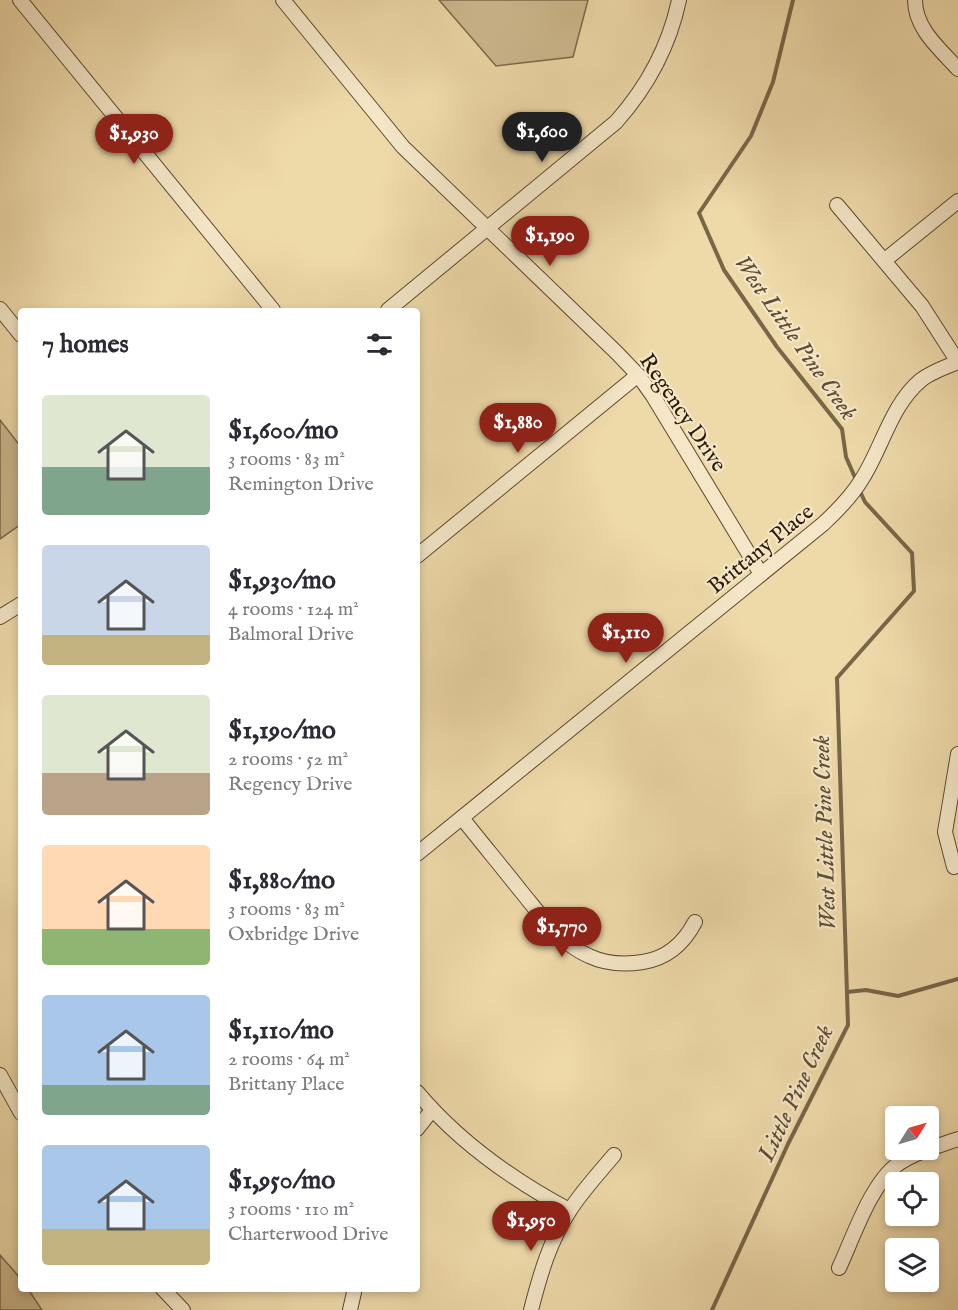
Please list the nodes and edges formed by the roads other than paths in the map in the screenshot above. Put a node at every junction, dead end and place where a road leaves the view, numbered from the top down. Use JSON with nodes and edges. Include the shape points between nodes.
{"nodes":[{"id":1,"x":20,"y":0,"type":"edge"},
{"id":2,"x":283,"y":0,"type":"edge"},
{"id":3,"x":679,"y":0,"type":"edge"},
{"id":4,"x":915,"y":0,"type":"edge"},
{"id":5,"x":958,"y":69,"type":"edge"},
{"id":6,"x":958,"y":201,"type":"edge"},
{"id":7,"x":837,"y":205,"type":"dead end"},
{"id":8,"x":488,"y":229,"type":"junction"},
{"id":9,"x":885,"y":260,"type":"junction"},
{"id":10,"x":271,"y":308,"type":"edge"},
{"id":11,"x":390,"y":308,"type":"edge"},
{"id":12,"x":0,"y":309,"type":"edge"},
{"id":13,"x":18,"y":331,"type":"edge"},
{"id":14,"x":958,"y":362,"type":"edge"},
{"id":15,"x":639,"y":375,"type":"junction"},
{"id":16,"x":420,"y":554,"type":"edge"},
{"id":17,"x":761,"y":574,"type":"junction"},
{"id":18,"x":18,"y":606,"type":"edge"},
{"id":19,"x":0,"y":617,"type":"edge"},
{"id":20,"x":958,"y":754,"type":"edge"},
{"id":21,"x":462,"y":818,"type":"junction"},
{"id":22,"x":420,"y":852,"type":"edge"},
{"id":23,"x":954,"y":867,"type":"dead end"},
{"id":24,"x":695,"y":922,"type":"dead end"},
{"id":25,"x":0,"y":1075,"type":"edge"},
{"id":26,"x":420,"y":1096,"type":"edge"},
{"id":27,"x":18,"y":1108,"type":"edge"},
{"id":28,"x":432,"y":1110,"type":"junction"},
{"id":29,"x":420,"y":1125,"type":"edge"},
{"id":30,"x":958,"y":1139,"type":"edge"},
{"id":31,"x":614,"y":1155,"type":"dead end"},
{"id":32,"x":569,"y":1210,"type":"junction"},
{"id":33,"x":839,"y":1268,"type":"dead end"},
{"id":34,"x":166,"y":1292,"type":"edge"},
{"id":35,"x":354,"y":1292,"type":"edge"},
{"id":36,"x":183,"y":1310,"type":"edge"},
{"id":37,"x":350,"y":1310,"type":"edge"},
{"id":38,"x":531,"y":1310,"type":"edge"}],
"edges":[{"from":1,"to":10,"type":"street"},
{"from":2,"to":8,"type":"street","name":"Regency Drive","via":[[403,147]]},
{"from":3,"to":8,"type":"street","via":[[661,56],[630,106]]},
{"from":4,"to":5,"type":"street","via":[[924,30]]},
{"from":6,"to":9,"type":"street"},
{"from":7,"to":9,"type":"street"},
{"from":8,"to":11,"type":"street"},
{"from":8,"to":15,"type":"street","name":"Regency Drive"},
{"from":9,"to":14,"type":"street","via":[[922,306]]},
{"from":12,"to":13,"type":"street"},
{"from":14,"to":17,"type":"street","name":"Brittany Place","via":[[927,376],[910,392],[857,486],[823,524]]},
{"from":15,"to":16,"type":"street"},
{"from":15,"to":17,"type":"street","name":"Regency Drive"},
{"from":17,"to":21,"type":"street","name":"Brittany Place"},
{"from":18,"to":19,"type":"street"},
{"from":20,"to":23,"type":"street","via":[[945,832]]},
{"from":21,"to":22,"type":"street","name":"Brittany Place"},
{"from":21,"to":24,"type":"street","via":[[548,924],[588,956],[610,963],[649,961],[680,945]]},
{"from":25,"to":27,"type":"street"},
{"from":26,"to":28,"type":"street"},
{"from":28,"to":29,"type":"street"},
{"from":28,"to":32,"type":"street","via":[[486,1157]]},
{"from":30,"to":33,"type":"street","via":[[910,1157],[890,1171],[875,1190]]},
{"from":31,"to":32,"type":"street"},
{"from":32,"to":38,"type":"street","via":[[551,1244]]},
{"from":34,"to":36,"type":"street"},
{"from":35,"to":37,"type":"street"}]}
